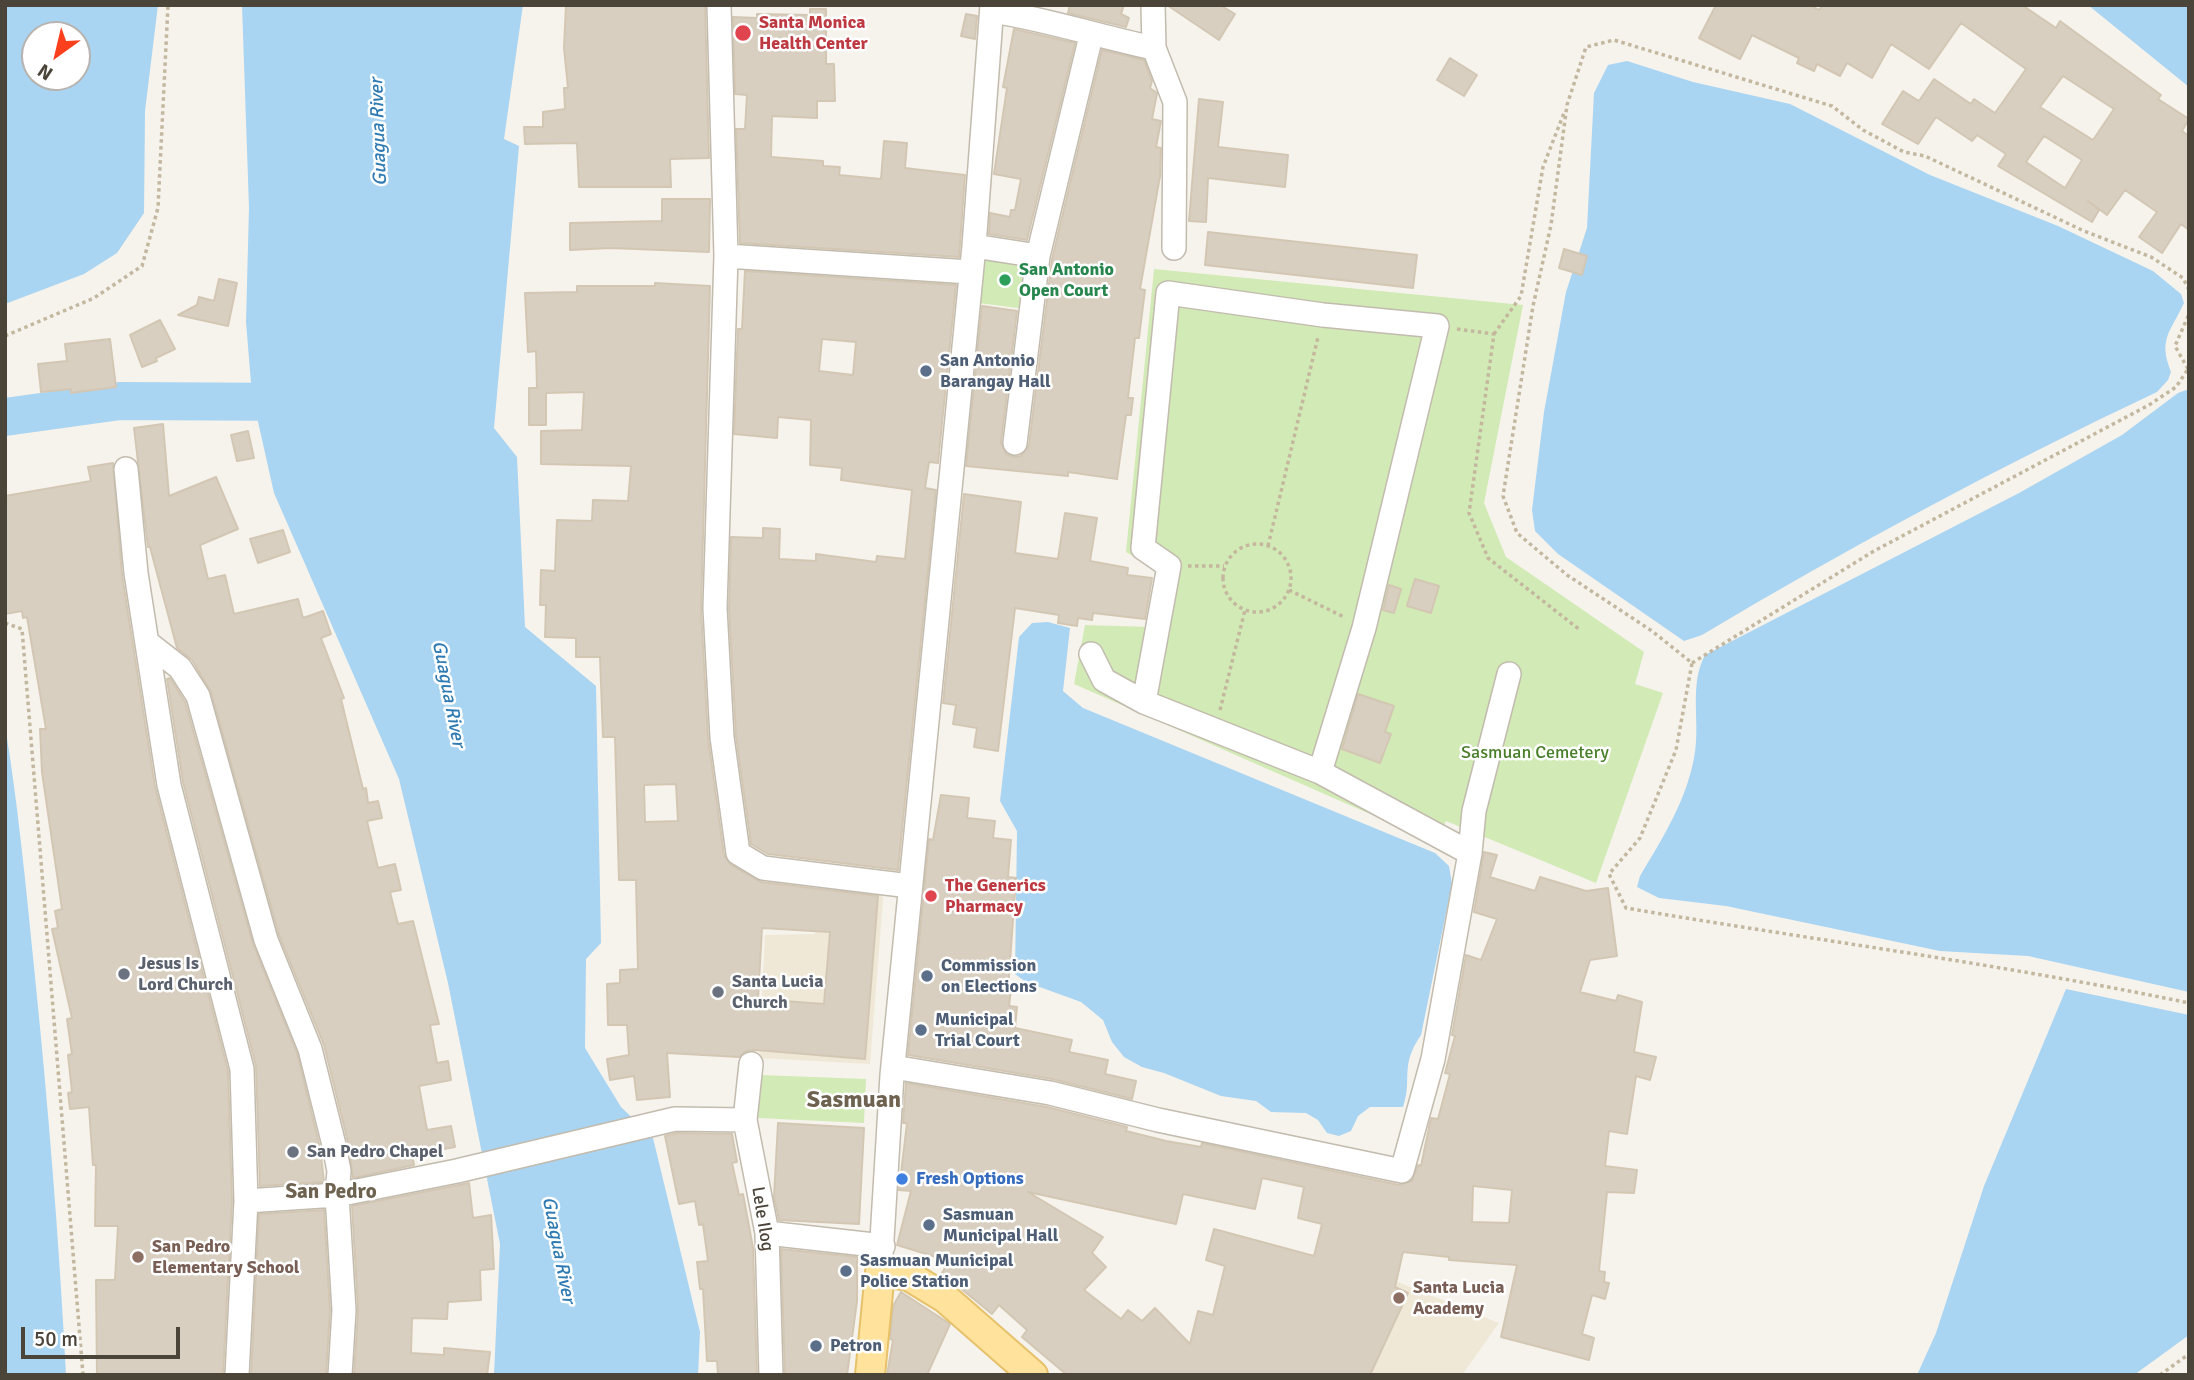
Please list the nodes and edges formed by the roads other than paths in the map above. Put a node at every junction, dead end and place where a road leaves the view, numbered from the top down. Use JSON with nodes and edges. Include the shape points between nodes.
{"nodes":[{"id":1,"x":719,"y":5,"type":"edge"},
{"id":2,"x":1153,"y":5,"type":"edge"},
{"id":3,"x":992,"y":8,"type":"edge"},
{"id":4,"x":1091,"y":36,"type":"junction"},
{"id":5,"x":1154,"y":48,"type":"junction"},
{"id":6,"x":974,"y":246,"type":"junction"},
{"id":7,"x":1174,"y":248,"type":"dead end"},
{"id":8,"x":726,"y":256,"type":"junction"},
{"id":9,"x":1038,"y":256,"type":"junction"},
{"id":10,"x":971,"y":272,"type":"junction"},
{"id":11,"x":1015,"y":443,"type":"dead end"},
{"id":12,"x":126,"y":469,"type":"dead end"},
{"id":13,"x":148,"y":643,"type":"junction"},
{"id":14,"x":1091,"y":654,"type":"dead end"},
{"id":15,"x":1508,"y":674,"type":"dead end"},
{"id":16,"x":1144,"y":702,"type":"junction"},
{"id":17,"x":1320,"y":772,"type":"junction"},
{"id":18,"x":1470,"y":853,"type":"junction"},
{"id":19,"x":910,"y":886,"type":"junction"},
{"id":20,"x":751,"y":1064,"type":"dead end"},
{"id":21,"x":893,"y":1067,"type":"junction"},
{"id":22,"x":745,"y":1120,"type":"junction"},
{"id":23,"x":337,"y":1195,"type":"junction"},
{"id":24,"x":246,"y":1201,"type":"junction"},
{"id":25,"x":767,"y":1233,"type":"junction"},
{"id":26,"x":881,"y":1259,"type":"junction"},
{"id":27,"x":237,"y":1375,"type":"edge"},
{"id":28,"x":340,"y":1375,"type":"edge"},
{"id":29,"x":771,"y":1375,"type":"edge"},
{"id":30,"x":870,"y":1375,"type":"edge"},
{"id":31,"x":1033,"y":1375,"type":"edge"}],
"edges":[{"from":1,"to":8,"type":"street"},
{"from":2,"to":5,"type":"street"},
{"from":3,"to":4,"type":"street"},
{"from":3,"to":6,"type":"street"},
{"from":4,"to":5,"type":"street"},
{"from":4,"to":9,"type":"street"},
{"from":5,"to":7,"type":"street","via":[[1175,102]]},
{"from":6,"to":9,"type":"street"},
{"from":6,"to":10,"type":"street"},
{"from":8,"to":10,"type":"street"},
{"from":8,"to":19,"type":"street","via":[[715,608],[722,737],[738,853],[763,868]]},
{"from":9,"to":11,"type":"street"},
{"from":10,"to":19,"type":"street"},
{"from":12,"to":13,"type":"street"},
{"from":13,"to":23,"type":"street","via":[[180,668],[198,696],[266,940],[310,1049],[339,1171]]},
{"from":13,"to":24,"type":"street","via":[[169,785],[242,1069]]},
{"from":14,"to":16,"type":"street","via":[[1104,680]]},
{"from":15,"to":18,"type":"street","via":[[1474,811]]},
{"from":16,"to":17,"type":"street"},
{"from":16,"to":17,"type":"street","via":[[1169,566],[1143,548],[1168,293],[1437,326],[1364,628]]},
{"from":17,"to":18,"type":"street"},
{"from":18,"to":21,"type":"street","via":[[1433,1059],[1402,1171],[1050,1093]]},
{"from":19,"to":21,"type":"street"},
{"from":20,"to":22,"type":"street","name":"Lele Ilog"},
{"from":21,"to":26,"type":"street"},
{"from":22,"to":23,"type":"street","via":[[676,1119]]},
{"from":22,"to":25,"type":"street","name":"Lele Ilog"},
{"from":23,"to":24,"type":"street"},
{"from":23,"to":28,"type":"street","via":[[344,1310]]},
{"from":24,"to":27,"type":"street"},
{"from":25,"to":26,"type":"street"},
{"from":25,"to":29,"type":"street","name":"Lele Ilog"},
{"from":26,"to":30,"type":"main road"},
{"from":26,"to":31,"type":"main road","via":[[945,1298]]}]}
